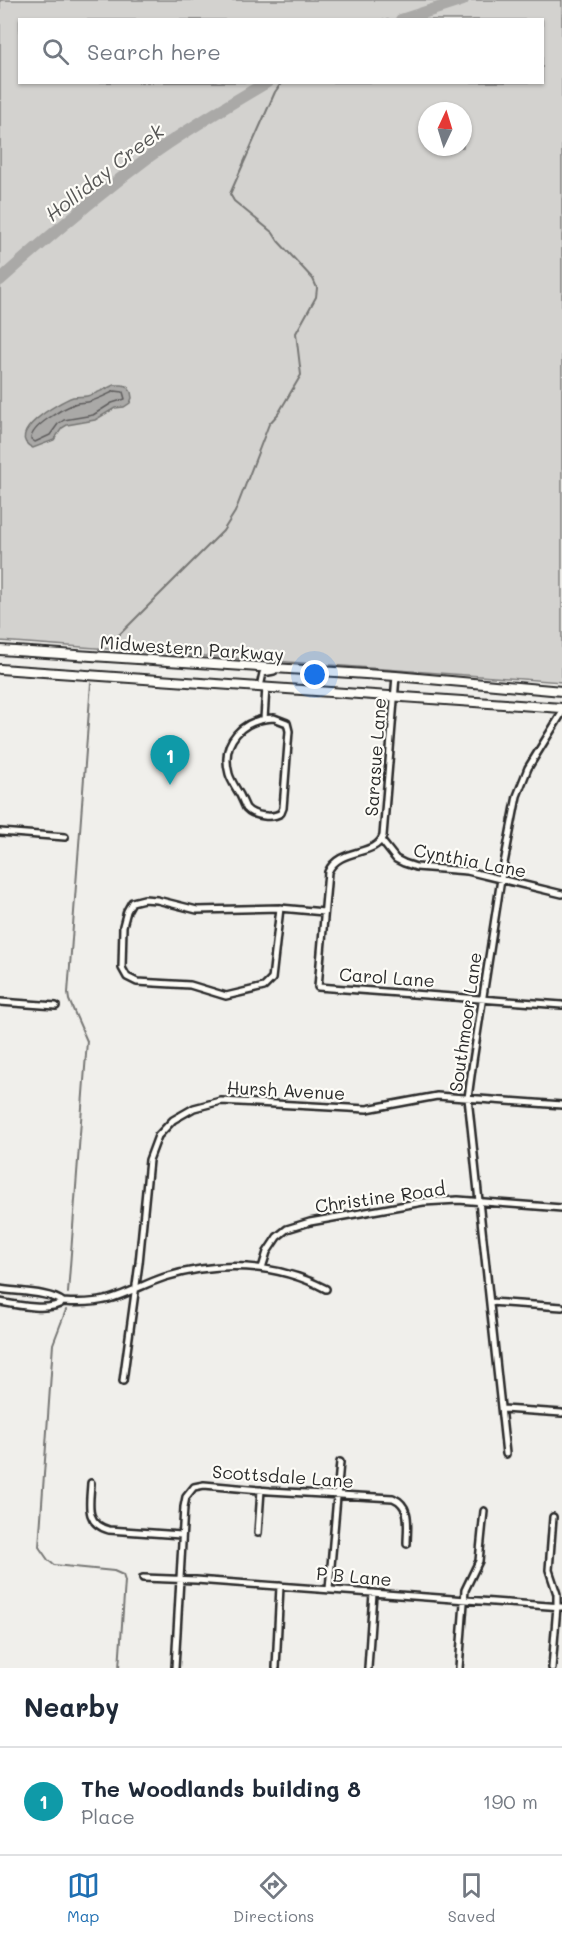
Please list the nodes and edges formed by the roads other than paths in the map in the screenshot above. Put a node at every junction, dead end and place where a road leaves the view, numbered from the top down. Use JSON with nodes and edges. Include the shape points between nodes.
{"nodes":[{"id":1,"x":0,"y":650,"type":"edge"},
{"id":2,"x":4,"y":669,"type":"edge"},
{"id":3,"x":305,"y":670,"type":"junction"},
{"id":4,"x":0,"y":674,"type":"edge"},
{"id":5,"x":396,"y":676,"type":"junction"},
{"id":6,"x":263,"y":687,"type":"junction"},
{"id":7,"x":562,"y":691,"type":"edge"},
{"id":8,"x":395,"y":696,"type":"junction"},
{"id":9,"x":562,"y":708,"type":"edge"},
{"id":10,"x":562,"y":713,"type":"edge"},
{"id":11,"x":264,"y":718,"type":"junction"},
{"id":12,"x":0,"y":832,"type":"edge"},
{"id":13,"x":65,"y":837,"type":"dead end"},
{"id":14,"x":381,"y":840,"type":"junction"},
{"id":15,"x":501,"y":879,"type":"junction"},
{"id":16,"x":562,"y":894,"type":"edge"},
{"id":17,"x":280,"y":908,"type":"junction"},
{"id":18,"x":324,"y":912,"type":"junction"},
{"id":19,"x":318,"y":987,"type":"joint"},
{"id":20,"x":482,"y":1000,"type":"junction"},
{"id":21,"x":0,"y":1002,"type":"edge"},
{"id":22,"x":562,"y":1005,"type":"edge"},
{"id":23,"x":56,"y":1006,"type":"dead end"},
{"id":24,"x":468,"y":1098,"type":"junction"},
{"id":25,"x":562,"y":1105,"type":"edge"},
{"id":26,"x":480,"y":1202,"type":"junction"},
{"id":27,"x":562,"y":1208,"type":"edge"},
{"id":28,"x":262,"y":1268,"type":"junction"},
{"id":29,"x":0,"y":1289,"type":"edge"},
{"id":30,"x":326,"y":1289,"type":"dead end"},
{"id":31,"x":135,"y":1290,"type":"junction"},
{"id":32,"x":0,"y":1302,"type":"edge"},
{"id":33,"x":63,"y":1302,"type":"junction"},
{"id":34,"x":490,"y":1302,"type":"junction"},
{"id":35,"x":562,"y":1307,"type":"edge"},
{"id":36,"x":123,"y":1382,"type":"dead end"},
{"id":37,"x":503,"y":1409,"type":"junction"},
{"id":38,"x":562,"y":1413,"type":"edge"},
{"id":39,"x":506,"y":1454,"type":"dead end"},
{"id":40,"x":339,"y":1462,"type":"dead end"},
{"id":41,"x":91,"y":1483,"type":"dead end"},
{"id":42,"x":261,"y":1490,"type":"junction"},
{"id":43,"x":337,"y":1495,"type":"junction"},
{"id":44,"x":484,"y":1511,"type":"dead end"},
{"id":45,"x":553,"y":1517,"type":"dead end"},
{"id":46,"x":258,"y":1533,"type":"dead end"},
{"id":47,"x":181,"y":1535,"type":"junction"},
{"id":48,"x":406,"y":1544,"type":"dead end"},
{"id":49,"x":143,"y":1578,"type":"dead end"},
{"id":50,"x":180,"y":1579,"type":"junction"},
{"id":51,"x":280,"y":1586,"type":"junction"},
{"id":52,"x":329,"y":1589,"type":"junction"},
{"id":53,"x":373,"y":1593,"type":"junction"},
{"id":54,"x":464,"y":1600,"type":"junction"},
{"id":55,"x":560,"y":1607,"type":"edge"},
{"id":56,"x":175,"y":1668,"type":"edge"},
{"id":57,"x":276,"y":1668,"type":"edge"},
{"id":58,"x":368,"y":1668,"type":"edge"},
{"id":59,"x":459,"y":1668,"type":"edge"},
{"id":60,"x":552,"y":1668,"type":"edge"}],
"edges":[{"from":1,"to":3,"type":"main road","name":"Midwestern Parkway"},
{"from":2,"to":4,"type":"main road"},
{"from":2,"to":6,"type":"main road","name":"Midwestern Parkway"},
{"from":3,"to":5,"type":"main road","name":"Midwestern Parkway"},
{"from":3,"to":6,"type":"street","via":[[263,673]]},
{"from":5,"to":7,"type":"main road","name":"Midwestern Parkway"},
{"from":5,"to":8,"type":"street","name":"Sarasue Lane"},
{"from":6,"to":8,"type":"main road","name":"Midwestern Parkway"},
{"from":6,"to":11,"type":"street"},
{"from":8,"to":9,"type":"main road","name":"Midwestern Parkway"},
{"from":8,"to":14,"type":"street","name":"Sarasue Lane"},
{"from":10,"to":15,"type":"street","name":"Southmoor Lane","via":[[528,768],[517,796]]},
{"from":11,"to":11,"type":"street","via":[[247,724],[235,736],[227,766],[246,808],[272,816],[283,808],[290,730],[283,720]]},
{"from":12,"to":13,"type":"street"},
{"from":14,"to":15,"type":"street","name":"Cynthia Lane","via":[[396,860],[416,867],[467,871]]},
{"from":14,"to":18,"type":"street","name":"Sarasue Lane","via":[[330,867]]},
{"from":15,"to":16,"type":"street","name":"Cynthia Lane"},
{"from":15,"to":20,"type":"street","name":"Southmoor Lane"},
{"from":17,"to":17,"type":"street","via":[[197,910],[157,900],[136,900],[128,907],[123,926],[122,968],[127,977],[137,982],[189,985],[226,996],[264,987],[272,979]]},
{"from":17,"to":18,"type":"street"},
{"from":18,"to":19,"type":"street","name":"Sarasue Lane"},
{"from":19,"to":20,"type":"street","name":"Carol Lane"},
{"from":20,"to":22,"type":"street","name":"Carol Lane"},
{"from":20,"to":24,"type":"street","name":"Southmoor Lane"},
{"from":21,"to":23,"type":"street"},
{"from":24,"to":25,"type":"street","name":"Hursh Avenue"},
{"from":24,"to":26,"type":"street","name":"Southmoor Lane"},
{"from":24,"to":31,"type":"street","name":"Hursh Avenue","via":[[428,1097],[367,1110],[221,1101],[194,1108],[173,1120],[158,1136],[149,1160]]},
{"from":26,"to":27,"type":"street","name":"Christine Road"},
{"from":26,"to":28,"type":"street","name":"Christine Road","via":[[423,1202],[296,1226],[277,1237]]},
{"from":26,"to":34,"type":"street","name":"Southmoor Lane"},
{"from":28,"to":30,"type":"street","via":[[312,1281]]},
{"from":28,"to":31,"type":"street","via":[[195,1269]]},
{"from":29,"to":33,"type":"street"},
{"from":31,"to":33,"type":"street","via":[[108,1299]]},
{"from":31,"to":36,"type":"street","name":"Hursh Avenue"},
{"from":32,"to":33,"type":"street","via":[[37,1307]]},
{"from":34,"to":35,"type":"street"},
{"from":34,"to":37,"type":"street","name":"Southmoor Lane"},
{"from":37,"to":38,"type":"street"},
{"from":37,"to":39,"type":"street","name":"Southmoor Lane"},
{"from":40,"to":43,"type":"street"},
{"from":41,"to":47,"type":"street","via":[[91,1517],[100,1527]]},
{"from":42,"to":43,"type":"street","name":"Scottsdale Lane"},
{"from":42,"to":46,"type":"street"},
{"from":42,"to":47,"type":"street","name":"Scottsdale Lane","via":[[194,1487],[186,1497]]},
{"from":43,"to":48,"type":"street","name":"Scottsdale Lane","via":[[398,1500],[407,1509]]},
{"from":43,"to":52,"type":"street"},
{"from":44,"to":54,"type":"street","via":[[480,1561],[467,1583]]},
{"from":45,"to":55,"type":"street","via":[[549,1570]]},
{"from":47,"to":50,"type":"street","name":"Scottsdale Lane"},
{"from":49,"to":50,"type":"street","name":"P B Lane"},
{"from":50,"to":51,"type":"street","name":"P B Lane"},
{"from":50,"to":56,"type":"street","name":"Scottsdale Lane"},
{"from":51,"to":52,"type":"street","name":"P B Lane"},
{"from":51,"to":57,"type":"street"},
{"from":52,"to":53,"type":"street","name":"P B Lane"},
{"from":53,"to":54,"type":"street","name":"P B Lane"},
{"from":53,"to":58,"type":"street"},
{"from":54,"to":55,"type":"street","name":"P B Lane"},
{"from":54,"to":59,"type":"street"},
{"from":55,"to":60,"type":"street"}]}
